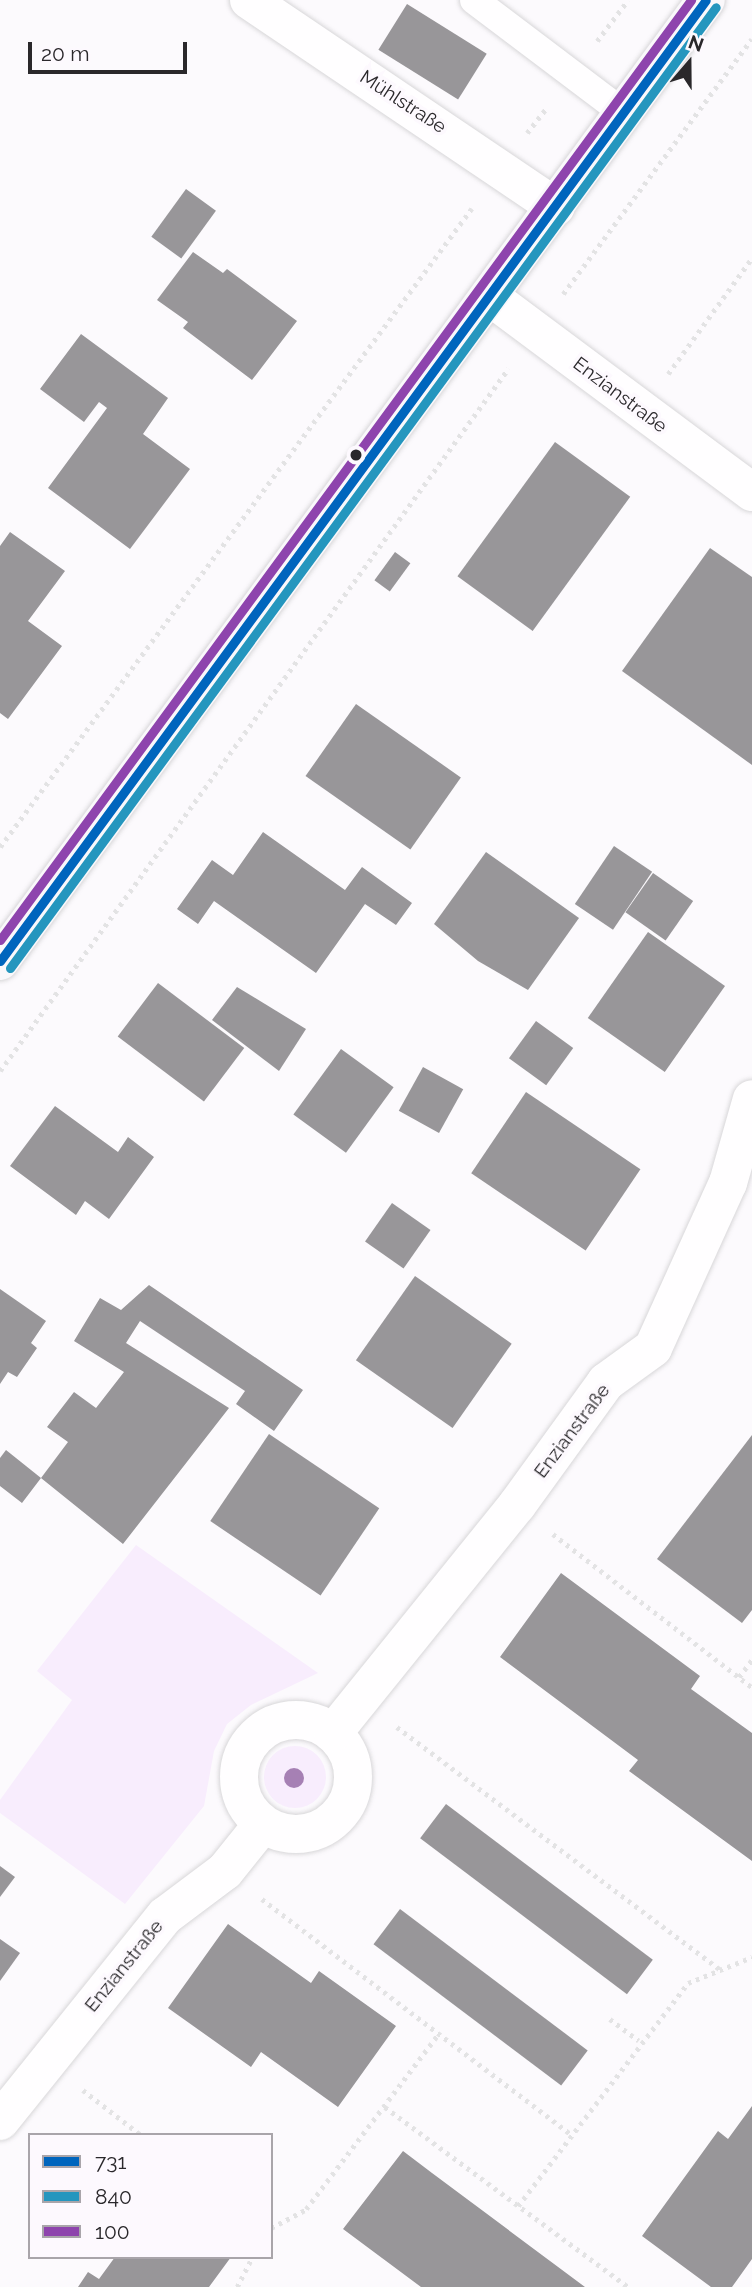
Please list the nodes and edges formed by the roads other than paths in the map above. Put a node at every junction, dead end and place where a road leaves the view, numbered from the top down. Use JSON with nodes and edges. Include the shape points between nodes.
{"nodes":[{"id":1,"x":249,"y":0,"type":"edge"},
{"id":2,"x":474,"y":0,"type":"edge"},
{"id":3,"x":706,"y":0,"type":"edge"},
{"id":4,"x":622,"y":113,"type":"junction"},
{"id":5,"x":556,"y":206,"type":"junction"},
{"id":6,"x":489,"y":296,"type":"junction"},
{"id":7,"x":752,"y":492,"type":"edge"},
{"id":8,"x":0,"y":961,"type":"edge"},
{"id":9,"x":752,"y":1099,"type":"edge"},
{"id":10,"x":333,"y":1733,"type":"junction"},
{"id":11,"x":262,"y":1825,"type":"junction"},
{"id":12,"x":0,"y":2121,"type":"edge"}],
"edges":[{"from":1,"to":5,"type":"street","name":"Mühlstraße"},
{"from":2,"to":4,"type":"lane"},
{"from":3,"to":4,"type":"street"},
{"from":4,"to":5,"type":"street"},
{"from":5,"to":6,"type":"street"},
{"from":6,"to":7,"type":"street","name":"Enzianstraße"},
{"from":6,"to":8,"type":"street"},
{"from":9,"to":10,"type":"street","name":"Enzianstraße","via":[[728,1183],[653,1348],[606,1382],[517,1505]]},
{"from":10,"to":11,"type":"street","via":[[345,1746],[354,1779],[343,1811],[314,1832],[287,1834]]},
{"from":10,"to":11,"type":"street","via":[[317,1724],[281,1722],[250,1741],[238,1776],[249,1811]]},
{"from":11,"to":12,"type":"street","name":"Enzianstraße","via":[[225,1871],[165,1916]]}]}
